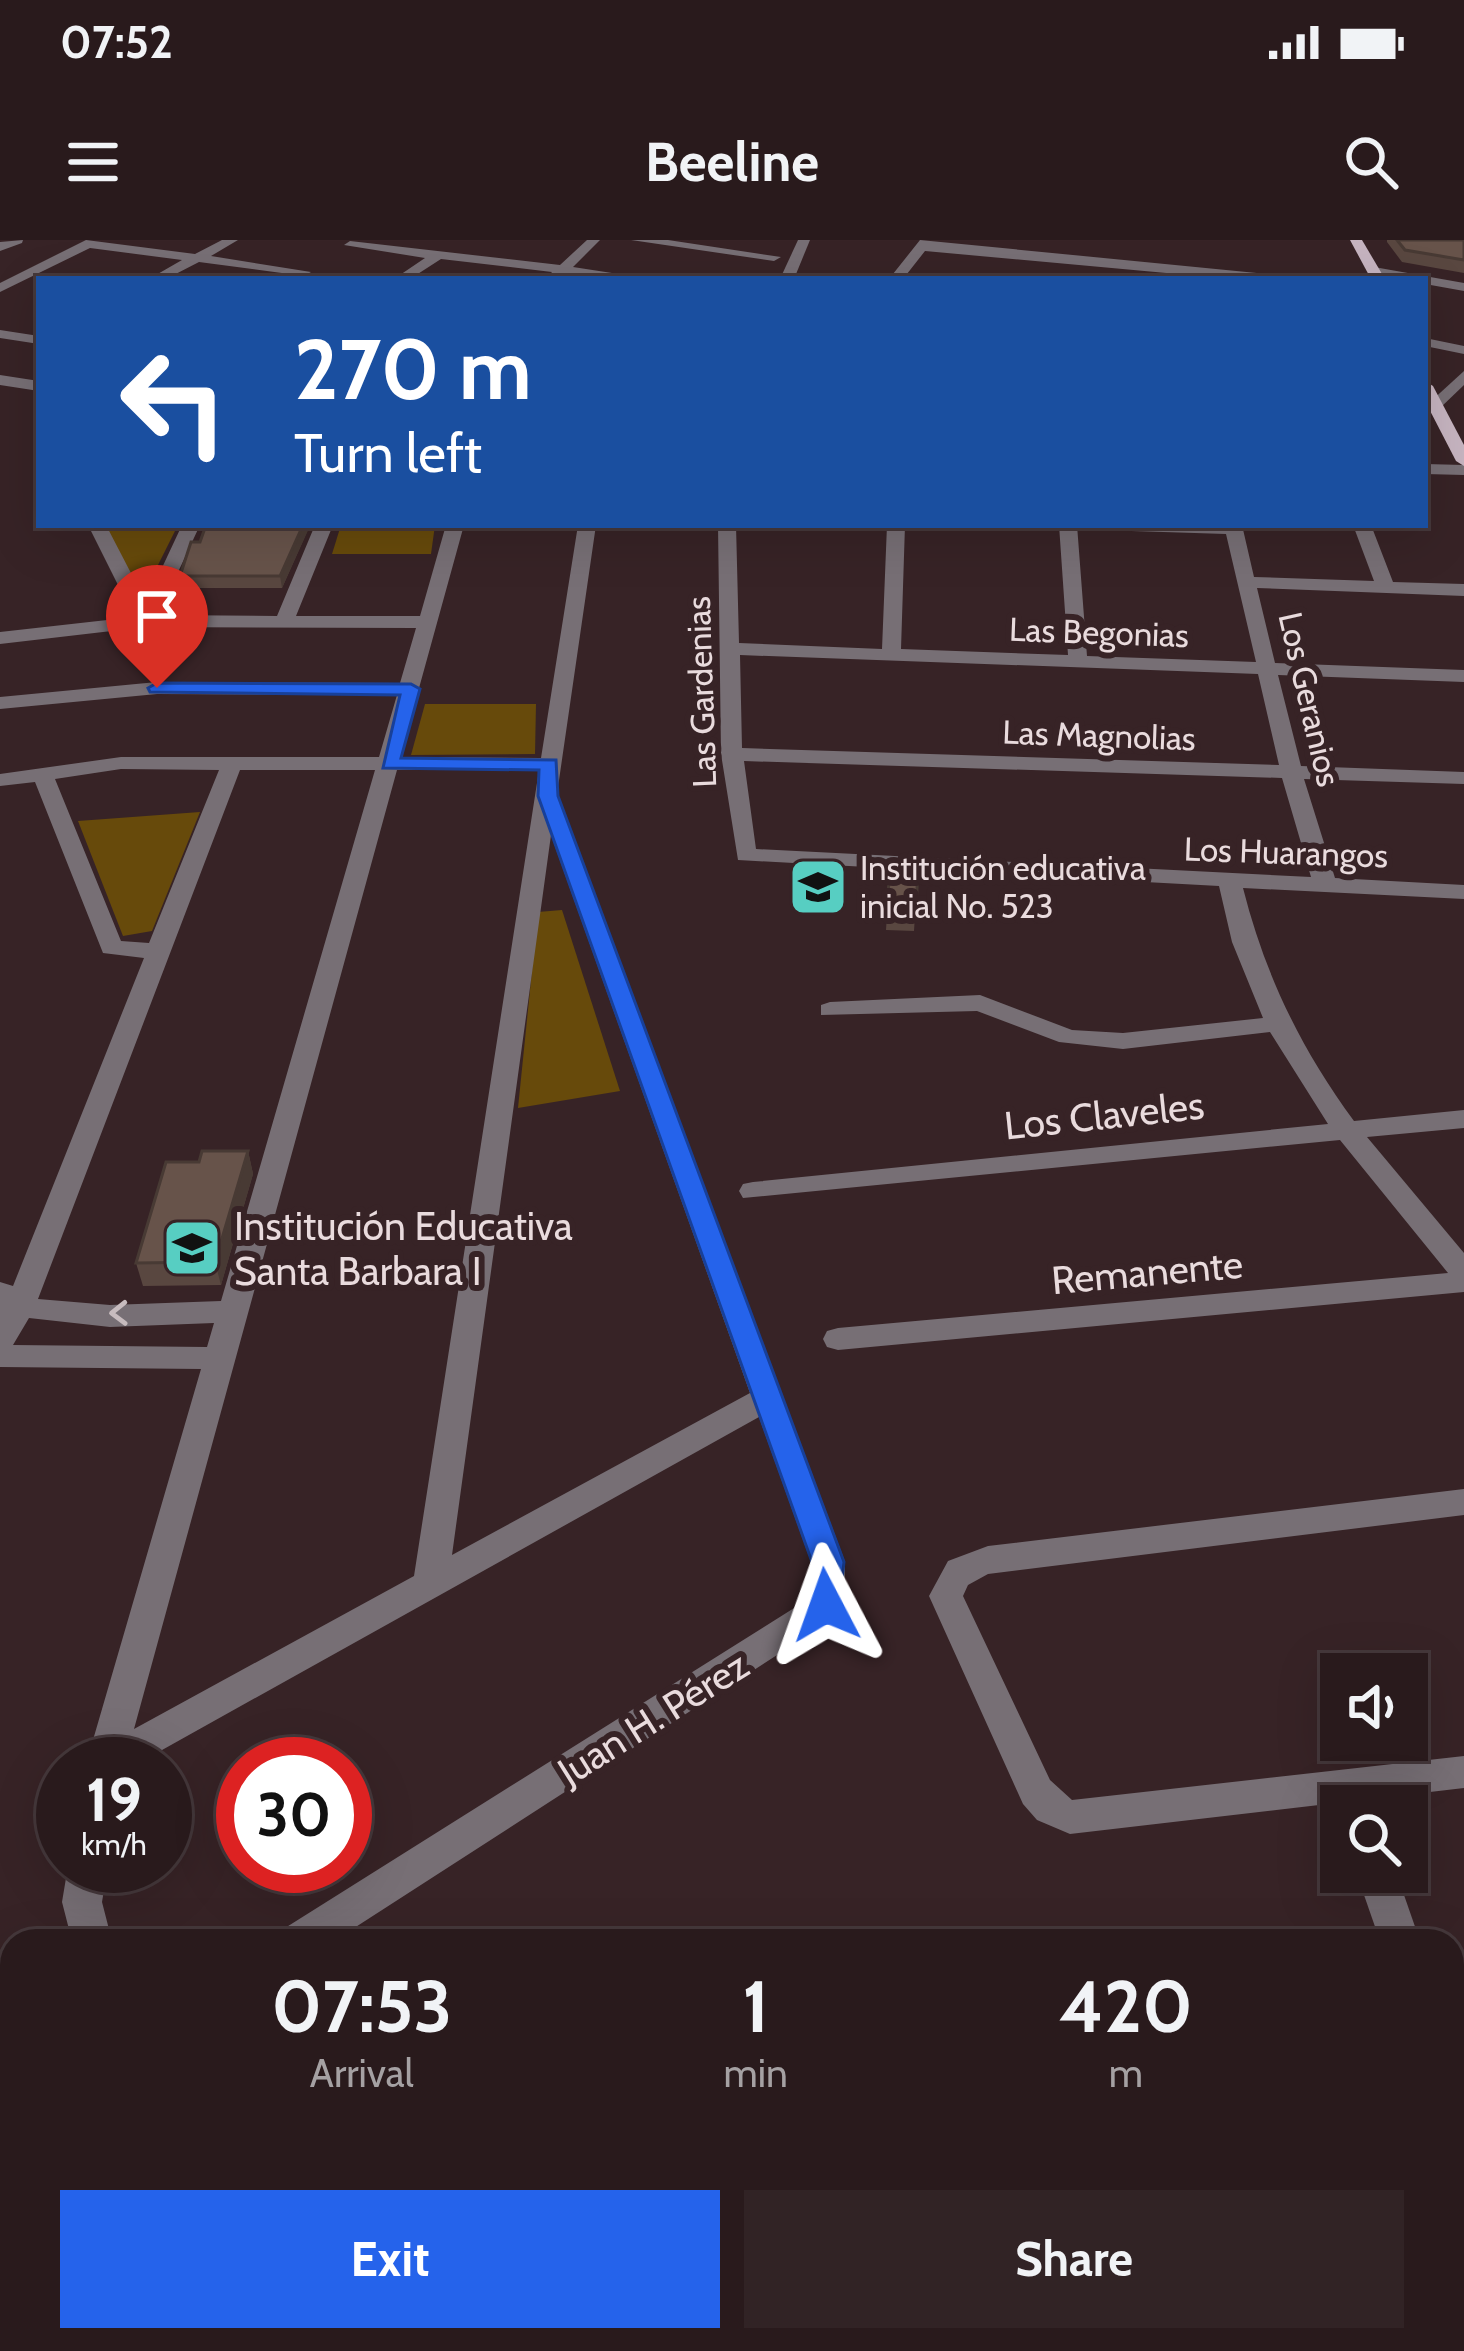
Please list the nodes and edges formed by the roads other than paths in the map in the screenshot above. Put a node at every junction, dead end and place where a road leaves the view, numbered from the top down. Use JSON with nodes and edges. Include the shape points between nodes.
{"nodes":[{"id":1,"x":17,"y":240,"type":"edge"},
{"id":2,"x":232,"y":240,"type":"edge"},
{"id":3,"x":594,"y":240,"type":"edge"},
{"id":4,"x":637,"y":240,"type":"edge"},
{"id":5,"x":784,"y":240,"type":"edge"},
{"id":6,"x":804,"y":240,"type":"edge"},
{"id":7,"x":904,"y":240,"type":"edge"},
{"id":8,"x":1063,"y":240,"type":"edge"},
{"id":9,"x":1357,"y":240,"type":"edge"},
{"id":10,"x":92,"y":242,"type":"edge"},
{"id":11,"x":355,"y":243,"type":"edge"},
{"id":12,"x":924,"y":243,"type":"edge"},
{"id":13,"x":0,"y":247,"type":"edge"},
{"id":14,"x":334,"y":254,"type":"dead end"},
{"id":15,"x":436,"y":256,"type":"junction"},
{"id":16,"x":1195,"y":256,"type":"dead end"},
{"id":17,"x":774,"y":257,"type":"junction"},
{"id":18,"x":196,"y":258,"type":"junction"},
{"id":19,"x":1051,"y":260,"type":"junction"},
{"id":20,"x":319,"y":263,"type":"dead end"},
{"id":21,"x":522,"y":266,"type":"edge"},
{"id":22,"x":1189,"y":272,"type":"junction"},
{"id":23,"x":558,"y":274,"type":"edge"},
{"id":24,"x":1376,"y":275,"type":"edge"},
{"id":25,"x":162,"y":276,"type":"edge"},
{"id":26,"x":298,"y":276,"type":"edge"},
{"id":27,"x":406,"y":276,"type":"edge"},
{"id":28,"x":592,"y":276,"type":"edge"},
{"id":29,"x":764,"y":276,"type":"edge"},
{"id":30,"x":788,"y":276,"type":"edge"},
{"id":31,"x":876,"y":276,"type":"edge"},
{"id":32,"x":898,"y":276,"type":"edge"},
{"id":33,"x":1043,"y":276,"type":"edge"},
{"id":34,"x":1239,"y":276,"type":"edge"},
{"id":35,"x":1428,"y":281,"type":"edge"},
{"id":36,"x":1464,"y":287,"type":"edge"},
{"id":37,"x":0,"y":288,"type":"edge"},
{"id":38,"x":0,"y":334,"type":"edge"},
{"id":39,"x":36,"y":340,"type":"edge"},
{"id":40,"x":1428,"y":343,"type":"edge"},
{"id":41,"x":1464,"y":350,"type":"edge"},
{"id":42,"x":1464,"y":376,"type":"edge"},
{"id":43,"x":0,"y":380,"type":"edge"},
{"id":44,"x":1457,"y":392,"type":"edge"},
{"id":45,"x":1428,"y":393,"type":"edge"},
{"id":46,"x":36,"y":394,"type":"edge"},
{"id":47,"x":1434,"y":406,"type":"junction"},
{"id":48,"x":1458,"y":437,"type":"edge"},
{"id":49,"x":1464,"y":466,"type":"edge"},
{"id":50,"x":1428,"y":469,"type":"edge"},
{"id":51,"x":100,"y":528,"type":"edge"},
{"id":52,"x":190,"y":528,"type":"edge"},
{"id":53,"x":323,"y":528,"type":"edge"},
{"id":54,"x":454,"y":528,"type":"edge"},
{"id":55,"x":587,"y":528,"type":"edge"},
{"id":56,"x":727,"y":528,"type":"edge"},
{"id":57,"x":896,"y":528,"type":"edge"},
{"id":58,"x":1068,"y":528,"type":"edge"},
{"id":59,"x":1233,"y":528,"type":"edge"},
{"id":60,"x":1363,"y":528,"type":"edge"},
{"id":61,"x":1248,"y":582,"type":"junction"},
{"id":62,"x":1385,"y":586,"type":"junction"},
{"id":63,"x":1464,"y":590,"type":"edge"},
{"id":64,"x":146,"y":621,"type":"junction"},
{"id":65,"x":284,"y":622,"type":"junction"},
{"id":66,"x":430,"y":622,"type":"junction"},
{"id":67,"x":0,"y":638,"type":"edge"},
{"id":68,"x":732,"y":649,"type":"junction"},
{"id":69,"x":891,"y":655,"type":"junction"},
{"id":70,"x":1078,"y":662,"type":"junction"},
{"id":71,"x":1267,"y":669,"type":"junction"},
{"id":72,"x":1464,"y":676,"type":"edge"},
{"id":73,"x":411,"y":689,"type":"junction"},
{"id":74,"x":0,"y":704,"type":"edge"},
{"id":75,"x":732,"y":754,"type":"junction"},
{"id":76,"x":232,"y":763,"type":"junction"},
{"id":77,"x":390,"y":764,"type":"junction"},
{"id":78,"x":42,"y":772,"type":"junction"},
{"id":79,"x":1292,"y":775,"type":"junction"},
{"id":80,"x":1464,"y":778,"type":"edge"},
{"id":81,"x":0,"y":780,"type":"edge"},
{"id":82,"x":549,"y":780,"type":"junction"},
{"id":83,"x":746,"y":855,"type":"joint"},
{"id":84,"x":1230,"y":884,"type":"junction"},
{"id":85,"x":1326,"y":887,"type":"junction"},
{"id":86,"x":1462,"y":895,"type":"edge"},
{"id":87,"x":155,"y":951,"type":"junction"},
{"id":88,"x":830,"y":1010,"type":"dead end"},
{"id":89,"x":1277,"y":1024,"type":"junction"},
{"id":90,"x":1464,"y":1120,"type":"edge"},
{"id":91,"x":1345,"y":1129,"type":"junction"},
{"id":92,"x":753,"y":1191,"type":"dead end"},
{"id":93,"x":1464,"y":1272,"type":"edge"},
{"id":94,"x":1464,"y":1282,"type":"edge"},
{"id":95,"x":10,"y":1299,"type":"edge"},
{"id":96,"x":236,"y":1311,"type":"junction"},
{"id":97,"x":838,"y":1339,"type":"dead end"},
{"id":98,"x":0,"y":1341,"type":"edge"},
{"id":99,"x":0,"y":1356,"type":"edge"},
{"id":100,"x":223,"y":1358,"type":"junction"},
{"id":101,"x":770,"y":1396,"type":"junction"},
{"id":102,"x":1464,"y":1502,"type":"edge"},
{"id":103,"x":430,"y":1587,"type":"junction"},
{"id":104,"x":113,"y":1737,"type":"edge"},
{"id":105,"x":153,"y":1737,"type":"edge"},
{"id":106,"x":1464,"y":1772,"type":"edge"},
{"id":107,"x":1405,"y":1785,"type":"edge"},
{"id":108,"x":1320,"y":1799,"type":"edge"},
{"id":109,"x":84,"y":1893,"type":"edge"},
{"id":110,"x":1383,"y":1893,"type":"edge"},
{"id":111,"x":89,"y":1929,"type":"edge"},
{"id":112,"x":318,"y":1929,"type":"edge"},
{"id":113,"x":1396,"y":1929,"type":"edge"}],
"edges":[{"from":1,"to":13,"type":"street"},
{"from":2,"to":18,"type":"street"},
{"from":3,"to":23,"type":"street"},
{"from":4,"to":17,"type":"street"},
{"from":5,"to":17,"type":"street"},
{"from":6,"to":30,"type":"street"},
{"from":7,"to":31,"type":"street"},
{"from":8,"to":19,"type":"street"},
{"from":9,"to":24,"type":"main road"},
{"from":10,"to":18,"type":"street"},
{"from":10,"to":37,"type":"street"},
{"from":11,"to":14,"type":"street"},
{"from":11,"to":15,"type":"street"},
{"from":12,"to":19,"type":"street"},
{"from":12,"to":32,"type":"street"},
{"from":15,"to":21,"type":"street"},
{"from":15,"to":27,"type":"street"},
{"from":16,"to":22,"type":"street"},
{"from":17,"to":29,"type":"street"},
{"from":18,"to":25,"type":"street"},
{"from":18,"to":26,"type":"street"},
{"from":19,"to":22,"type":"street"},
{"from":19,"to":33,"type":"street"},
{"from":20,"to":26,"type":"street"},
{"from":21,"to":23,"type":"street"},
{"from":22,"to":34,"type":"street"},
{"from":23,"to":28,"type":"street"},
{"from":35,"to":36,"type":"street"},
{"from":38,"to":39,"type":"street"},
{"from":40,"to":41,"type":"street"},
{"from":42,"to":44,"type":"street"},
{"from":43,"to":46,"type":"street"},
{"from":44,"to":47,"type":"street"},
{"from":45,"to":47,"type":"main road"},
{"from":47,"to":48,"type":"main road"},
{"from":48,"to":49,"type":"main road"},
{"from":49,"to":50,"type":"street"},
{"from":51,"to":64,"type":"street"},
{"from":52,"to":64,"type":"street"},
{"from":53,"to":65,"type":"street"},
{"from":54,"to":66,"type":"street"},
{"from":55,"to":82,"type":"street"},
{"from":56,"to":68,"type":"street","name":"Las Gardenias"},
{"from":57,"to":69,"type":"street"},
{"from":58,"to":70,"type":"street"},
{"from":59,"to":61,"type":"street","name":"Los Geranios"},
{"from":60,"to":62,"type":"street"},
{"from":61,"to":62,"type":"street"},
{"from":61,"to":71,"type":"street","name":"Los Geranios"},
{"from":62,"to":63,"type":"street"},
{"from":64,"to":65,"type":"street"},
{"from":64,"to":67,"type":"street"},
{"from":65,"to":66,"type":"street"},
{"from":66,"to":73,"type":"street"},
{"from":68,"to":69,"type":"street","name":"Las Begonias"},
{"from":68,"to":75,"type":"street","name":"Las Gardenias"},
{"from":69,"to":70,"type":"street","name":"Las Begonias"},
{"from":70,"to":71,"type":"street","name":"Las Begonias"},
{"from":71,"to":72,"type":"street","name":"Las Begonias"},
{"from":71,"to":79,"type":"street","name":"Los Geranios"},
{"from":73,"to":74,"type":"street","via":[[157,688]]},
{"from":73,"to":77,"type":"street"},
{"from":75,"to":79,"type":"street","name":"Las Magnolias"},
{"from":75,"to":83,"type":"street","name":"Las Gardenias"},
{"from":76,"to":77,"type":"street"},
{"from":76,"to":78,"type":"street"},
{"from":76,"to":87,"type":"street","via":[[165,943]]},
{"from":77,"to":82,"type":"street"},
{"from":77,"to":96,"type":"street"},
{"from":78,"to":81,"type":"street"},
{"from":78,"to":87,"type":"street","via":[[112,948]]},
{"from":79,"to":80,"type":"street","name":"Las Magnolias"},
{"from":79,"to":85,"type":"street","name":"Los Geranios"},
{"from":82,"to":101,"type":"street","name":"Juan H. Pérez"},
{"from":82,"to":103,"type":"street"},
{"from":83,"to":84,"type":"street","name":"Los Huarangos"},
{"from":84,"to":85,"type":"street","name":"Los Huarangos"},
{"from":84,"to":89,"type":"street","via":[[1242,947]]},
{"from":85,"to":86,"type":"street","name":"Los Huarangos"},
{"from":87,"to":95,"type":"street"},
{"from":88,"to":89,"type":"street","via":[[980,1003],[1068,1037],[1123,1041]]},
{"from":89,"to":91,"type":"street"},
{"from":90,"to":91,"type":"street","name":"Los Claveles"},
{"from":91,"to":92,"type":"street","name":"Los Claveles"},
{"from":91,"to":93,"type":"street"},
{"from":94,"to":97,"type":"street","name":"Remanente"},
{"from":96,"to":95,"type":"street","one_way":true,"via":[[53,1314]]},
{"from":95,"to":98,"type":"street"},
{"from":96,"to":100,"type":"street"},
{"from":99,"to":100,"type":"street"},
{"from":100,"to":104,"type":"street"},
{"from":101,"to":103,"type":"street"},
{"from":101,"to":112,"type":"street","name":"Juan H. Pérez","via":[[828,1562],[826,1605]]},
{"from":102,"to":108,"type":"street","via":[[988,1560],[949,1580],[946,1596],[1036,1792],[1051,1808],[1084,1816]]},
{"from":103,"to":105,"type":"street"},
{"from":106,"to":107,"type":"street"},
{"from":109,"to":111,"type":"street"},
{"from":110,"to":113,"type":"street"}]}
